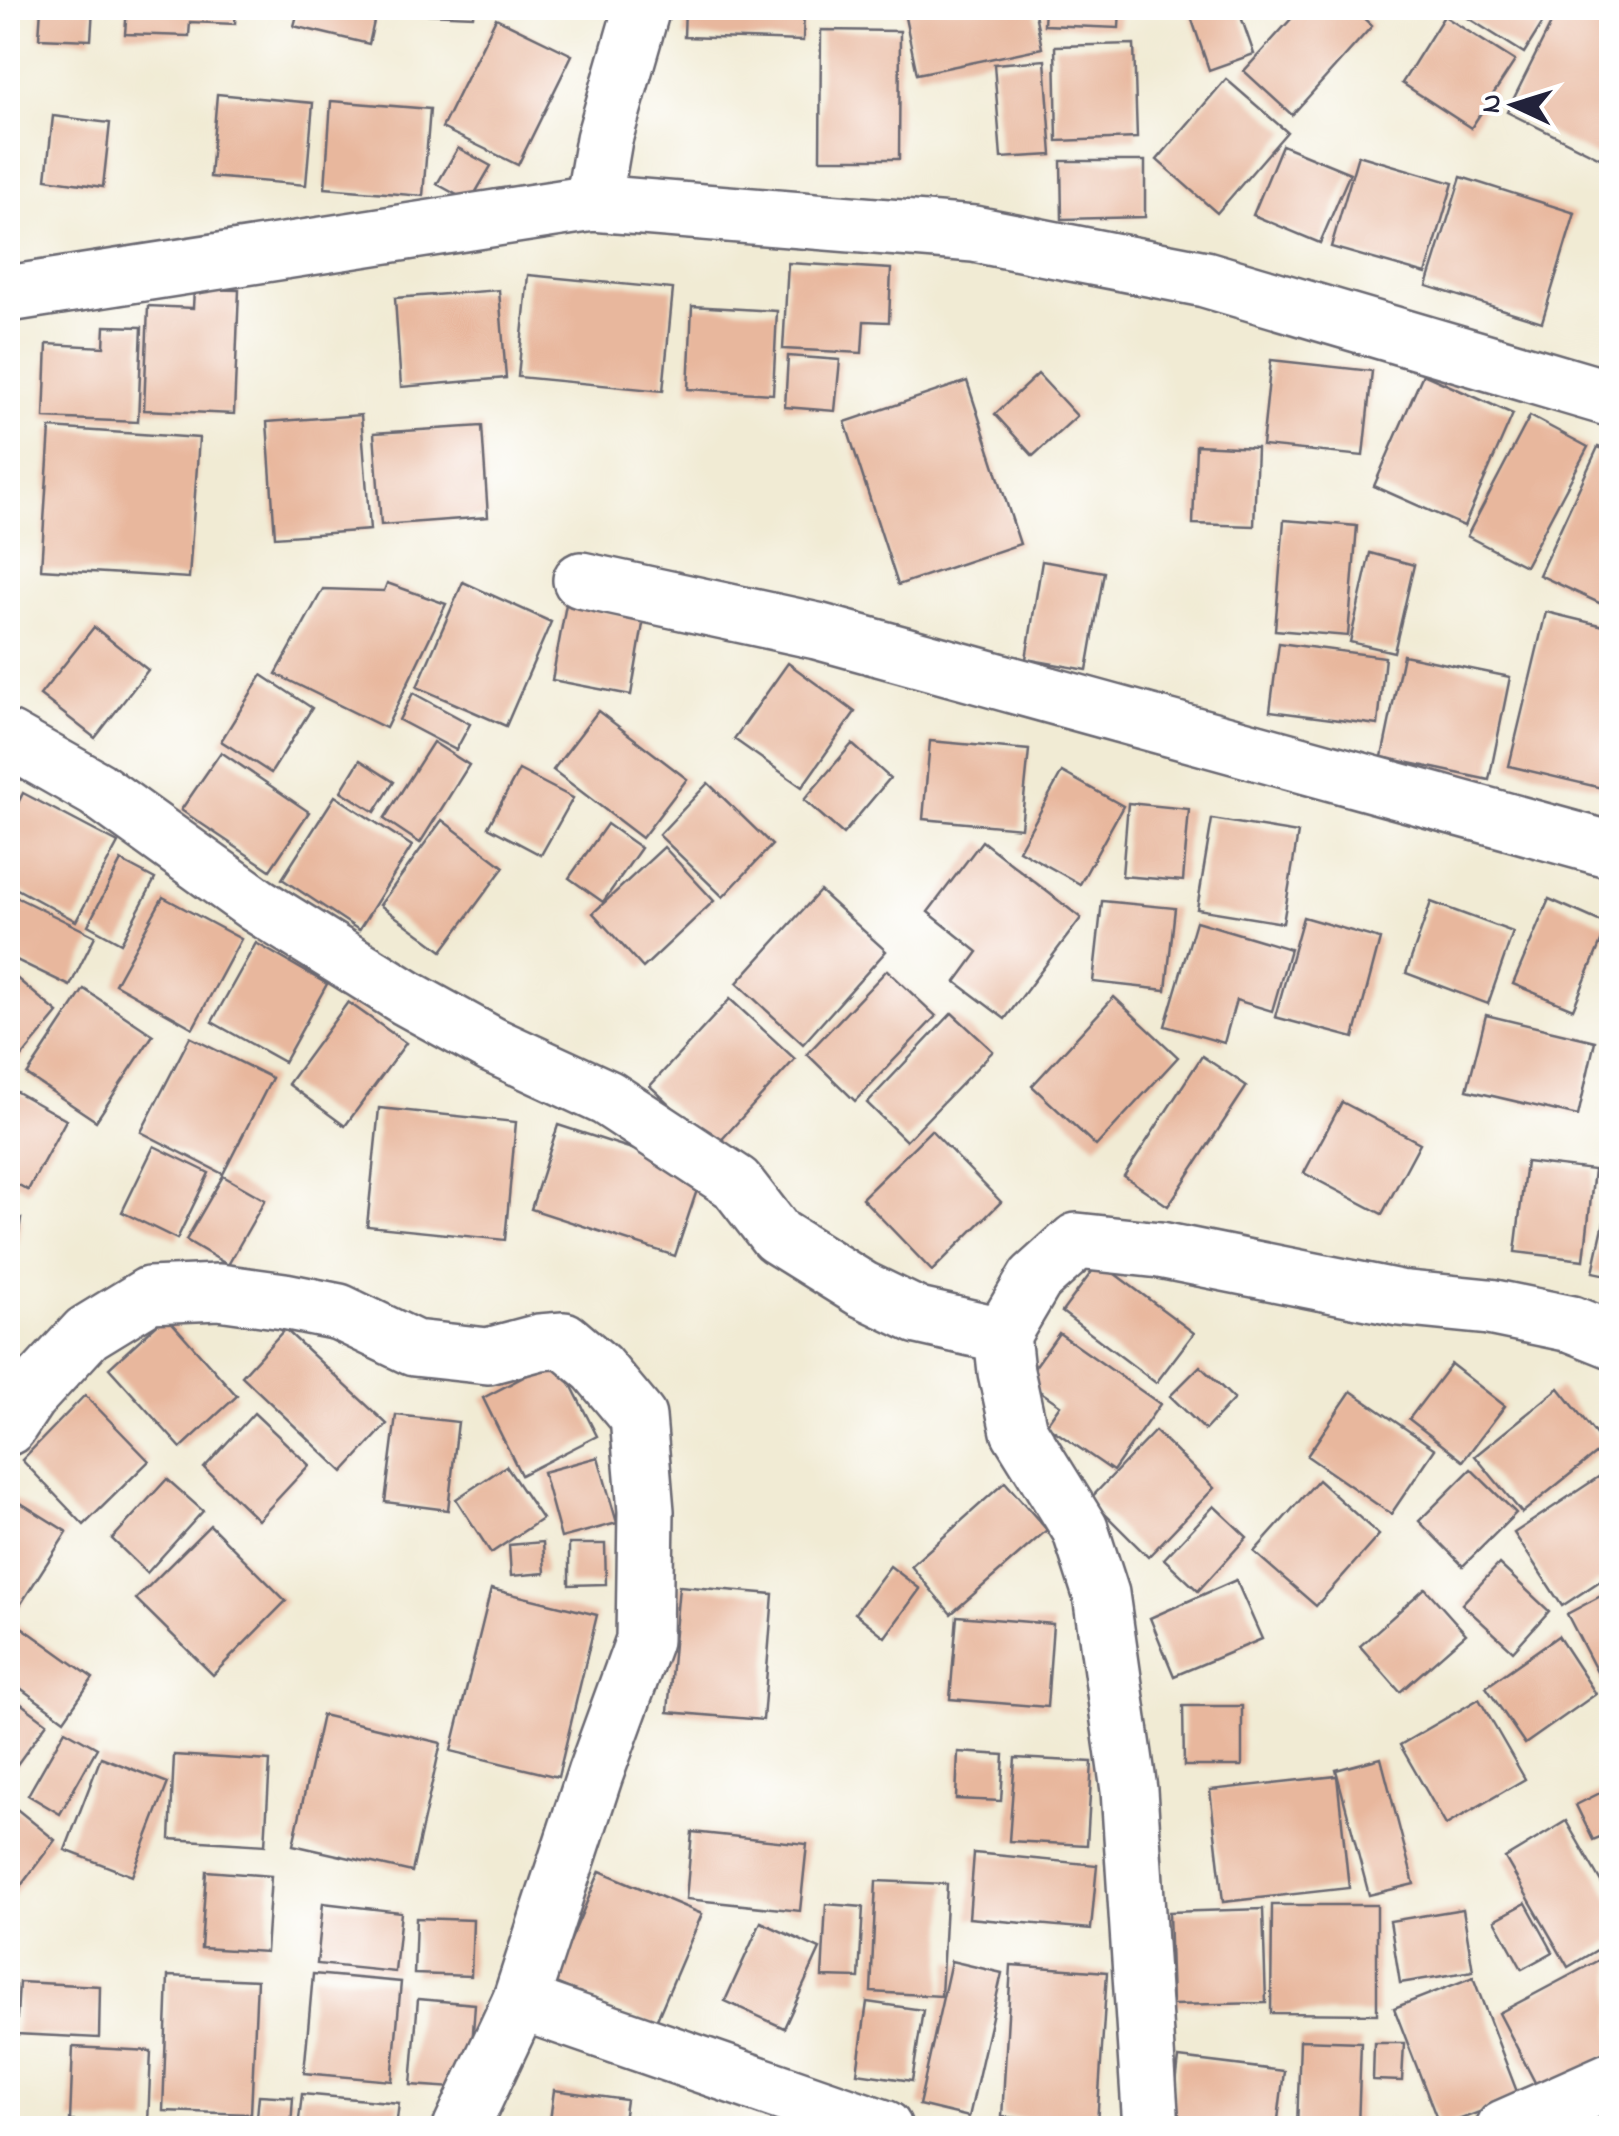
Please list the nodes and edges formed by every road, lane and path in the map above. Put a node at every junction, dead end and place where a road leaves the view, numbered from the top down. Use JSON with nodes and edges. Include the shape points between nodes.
{"nodes":[{"id":1,"x":642,"y":8,"type":"edge"},
{"id":2,"x":593,"y":204,"type":"junction"},
{"id":3,"x":8,"y":294,"type":"edge"},
{"id":4,"x":1612,"y":399,"type":"edge"},
{"id":5,"x":581,"y":580,"type":"dead end"},
{"id":6,"x":8,"y":739,"type":"edge"},
{"id":7,"x":1612,"y":850,"type":"edge"},
{"id":8,"x":1002,"y":1335,"type":"junction"},
{"id":9,"x":1612,"y":1340,"type":"edge"},
{"id":10,"x":8,"y":1427,"type":"edge"},
{"id":11,"x":520,"y":2002,"type":"junction"},
{"id":12,"x":1612,"y":2080,"type":"edge"},
{"id":13,"x":461,"y":2128,"type":"edge"},
{"id":14,"x":884,"y":2128,"type":"edge"},
{"id":15,"x":1151,"y":2128,"type":"edge"},
{"id":16,"x":1504,"y":2128,"type":"edge"}],
"edges":[{"from":1,"to":2,"type":"street","via":[[604,139]]},
{"from":2,"to":3,"type":"street"},
{"from":2,"to":4,"type":"street","via":[[974,234],[1205,279]]},
{"from":5,"to":7,"type":"street","via":[[817,631]]},
{"from":6,"to":8,"type":"street","via":[[96,788],[257,905],[405,997],[607,1098],[736,1183],[777,1236],[862,1289],[918,1316]]},
{"from":8,"to":9,"type":"street","via":[[1035,1279],[1077,1241],[1489,1308],[1572,1324]]},
{"from":8,"to":15,"type":"street","via":[[1019,1431],[1080,1530],[1102,1594],[1129,1790]]},
{"from":10,"to":11,"type":"street","via":[[86,1333],[150,1294],[219,1292],[284,1301],[339,1312],[432,1350],[488,1356],[564,1340],[597,1368],[638,1417],[646,1511],[644,1640]]},
{"from":11,"to":13,"type":"street"},
{"from":11,"to":14,"type":"street"},
{"from":12,"to":16,"type":"street"}]}
